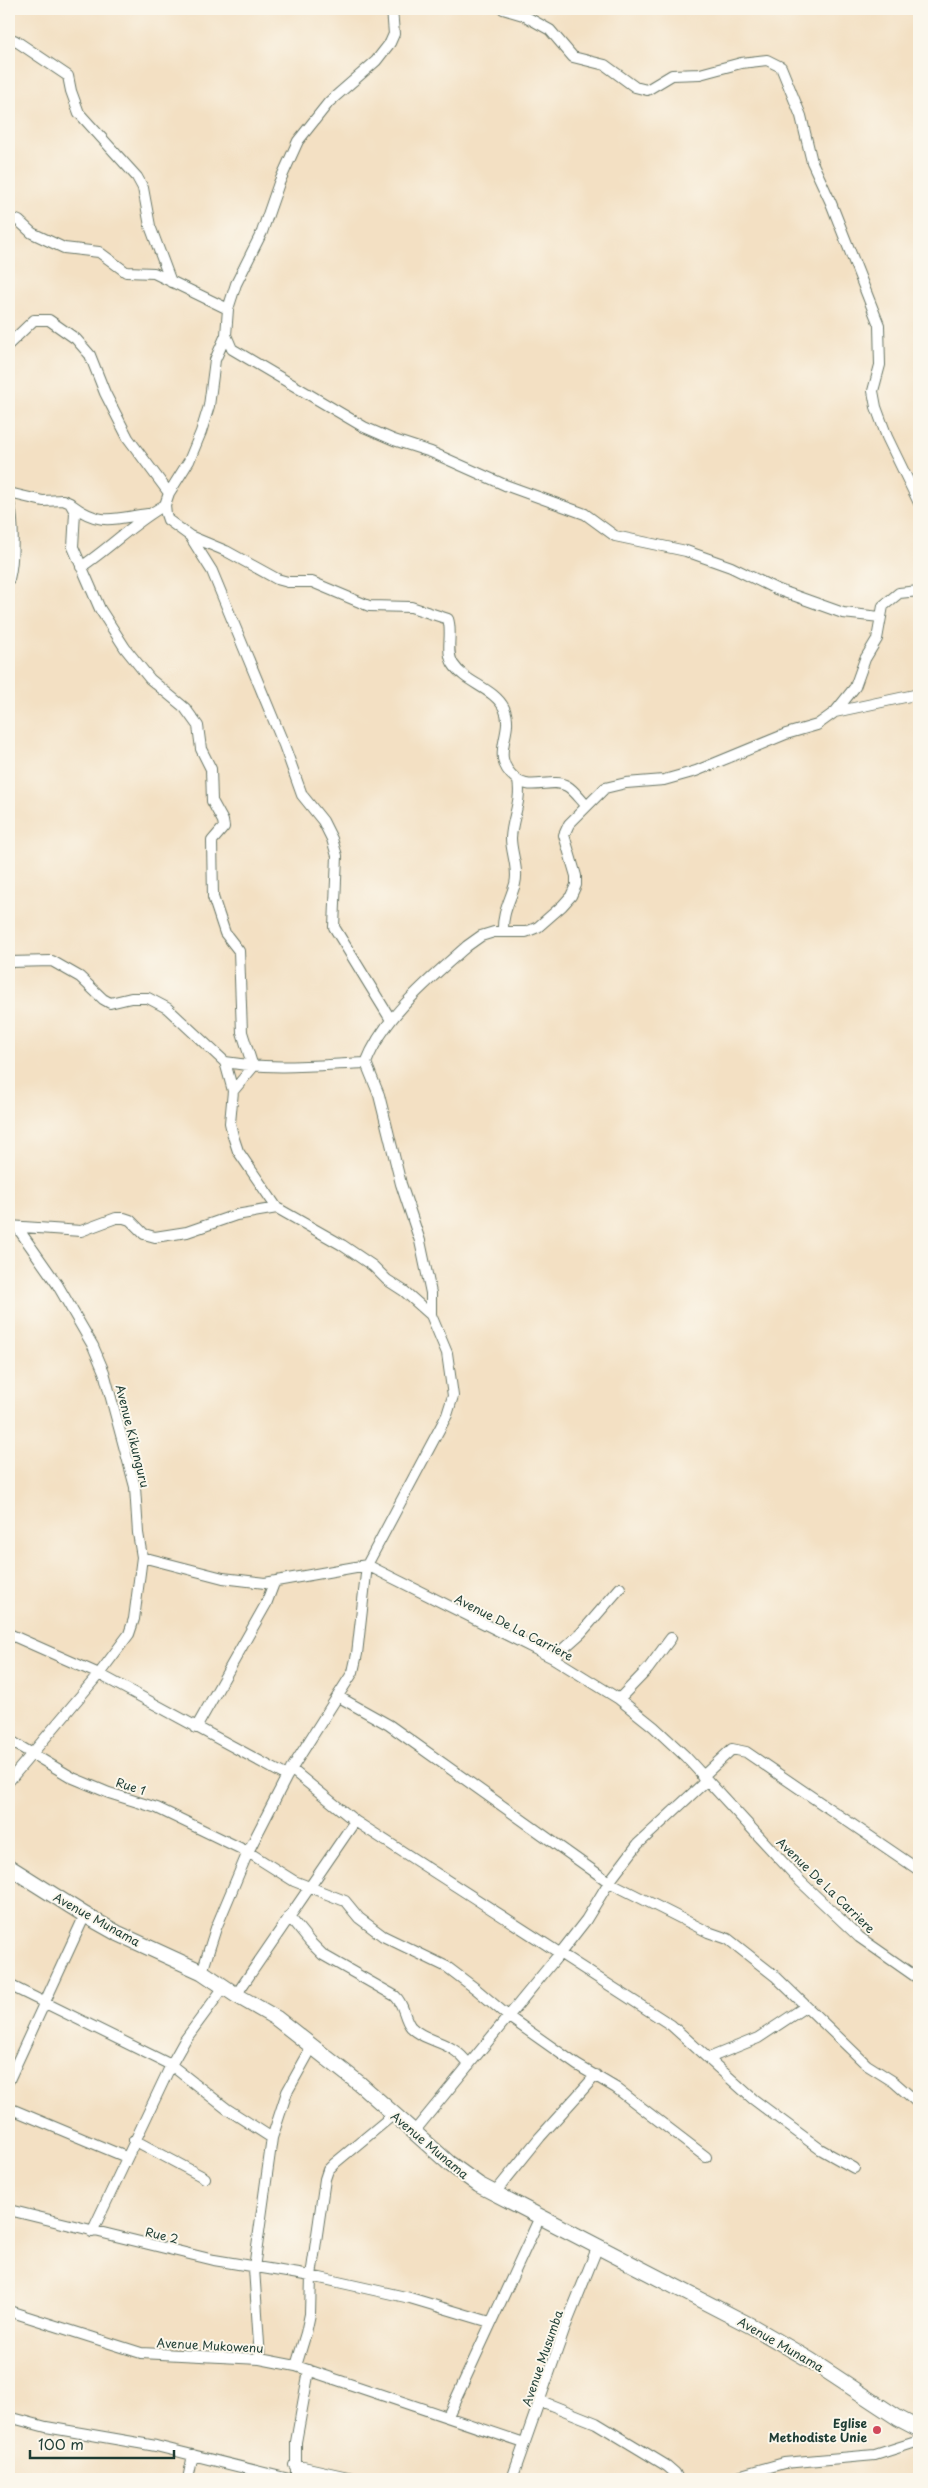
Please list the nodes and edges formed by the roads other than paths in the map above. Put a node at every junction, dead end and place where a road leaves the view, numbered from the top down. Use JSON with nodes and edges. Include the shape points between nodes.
{"nodes":[{"id":1,"x":392,"y":9,"type":"edge"},
{"id":2,"x":503,"y":9,"type":"edge"},
{"id":3,"x":9,"y":42,"type":"edge"},
{"id":4,"x":9,"y":217,"type":"edge"},
{"id":5,"x":171,"y":282,"type":"junction"},
{"id":6,"x":228,"y":309,"type":"junction"},
{"id":7,"x":226,"y":335,"type":"junction"},
{"id":8,"x":9,"y":344,"type":"edge"},
{"id":9,"x":9,"y":493,"type":"edge"},
{"id":10,"x":169,"y":493,"type":"junction"},
{"id":11,"x":9,"y":502,"type":"edge"},
{"id":12,"x":919,"y":503,"type":"edge"},
{"id":13,"x":70,"y":504,"type":"junction"},
{"id":14,"x":165,"y":505,"type":"junction"},
{"id":15,"x":149,"y":514,"type":"junction"},
{"id":16,"x":190,"y":536,"type":"junction"},
{"id":17,"x":81,"y":566,"type":"junction"},
{"id":18,"x":9,"y":579,"type":"edge"},
{"id":19,"x":919,"y":591,"type":"edge"},
{"id":20,"x":880,"y":617,"type":"junction"},
{"id":21,"x":919,"y":694,"type":"edge"},
{"id":22,"x":835,"y":712,"type":"junction"},
{"id":23,"x":518,"y":781,"type":"junction"},
{"id":24,"x":586,"y":804,"type":"junction"},
{"id":25,"x":503,"y":932,"type":"junction"},
{"id":26,"x":9,"y":962,"type":"edge"},
{"id":27,"x":392,"y":1020,"type":"junction"},
{"id":28,"x":225,"y":1062,"type":"junction"},
{"id":29,"x":366,"y":1062,"type":"junction"},
{"id":30,"x":253,"y":1067,"type":"junction"},
{"id":31,"x":234,"y":1091,"type":"junction"},
{"id":32,"x":277,"y":1208,"type":"junction"},
{"id":33,"x":13,"y":1226,"type":"edge"},
{"id":34,"x":430,"y":1315,"type":"junction"},
{"id":35,"x":142,"y":1557,"type":"junction"},
{"id":36,"x":367,"y":1565,"type":"junction"},
{"id":37,"x":274,"y":1583,"type":"junction"},
{"id":38,"x":620,"y":1588,"type":"dead end"},
{"id":39,"x":9,"y":1634,"type":"edge"},
{"id":40,"x":671,"y":1638,"type":"dead end"},
{"id":41,"x":553,"y":1658,"type":"junction"},
{"id":42,"x":99,"y":1674,"type":"junction"},
{"id":43,"x":339,"y":1697,"type":"junction"},
{"id":44,"x":619,"y":1699,"type":"junction"},
{"id":45,"x":196,"y":1728,"type":"junction"},
{"id":46,"x":9,"y":1740,"type":"edge"},
{"id":47,"x":32,"y":1753,"type":"junction"},
{"id":48,"x":289,"y":1772,"type":"junction"},
{"id":49,"x":704,"y":1779,"type":"junction"},
{"id":50,"x":9,"y":1780,"type":"edge"},
{"id":51,"x":355,"y":1821,"type":"junction"},
{"id":52,"x":248,"y":1852,"type":"junction"},
{"id":53,"x":9,"y":1867,"type":"edge"},
{"id":54,"x":919,"y":1870,"type":"edge"},
{"id":55,"x":609,"y":1882,"type":"junction"},
{"id":56,"x":310,"y":1887,"type":"junction"},
{"id":57,"x":85,"y":1915,"type":"junction"},
{"id":58,"x":290,"y":1916,"type":"junction"},
{"id":59,"x":561,"y":1952,"type":"junction"},
{"id":60,"x":202,"y":1972,"type":"junction"},
{"id":61,"x":919,"y":1979,"type":"edge"},
{"id":62,"x":9,"y":1985,"type":"edge"},
{"id":63,"x":230,"y":1991,"type":"junction"},
{"id":64,"x":44,"y":2002,"type":"junction"},
{"id":65,"x":805,"y":2007,"type":"junction"},
{"id":66,"x":509,"y":2017,"type":"junction"},
{"id":67,"x":312,"y":2046,"type":"junction"},
{"id":68,"x":709,"y":2058,"type":"junction"},
{"id":69,"x":171,"y":2065,"type":"junction"},
{"id":70,"x":469,"y":2066,"type":"junction"},
{"id":71,"x":596,"y":2075,"type":"junction"},
{"id":72,"x":9,"y":2080,"type":"edge"},
{"id":73,"x":919,"y":2104,"type":"edge"},
{"id":74,"x":9,"y":2108,"type":"edge"},
{"id":75,"x":393,"y":2115,"type":"junction"},
{"id":76,"x":413,"y":2133,"type":"junction"},
{"id":77,"x":272,"y":2138,"type":"junction"},
{"id":78,"x":134,"y":2140,"type":"junction"},
{"id":79,"x":126,"y":2157,"type":"junction"},
{"id":80,"x":706,"y":2158,"type":"dead end"},
{"id":81,"x":854,"y":2168,"type":"dead end"},
{"id":82,"x":205,"y":2178,"type":"dead end"},
{"id":83,"x":494,"y":2194,"type":"junction"},
{"id":84,"x":9,"y":2210,"type":"edge"},
{"id":85,"x":540,"y":2217,"type":"junction"},
{"id":86,"x":92,"y":2232,"type":"junction"},
{"id":87,"x":598,"y":2246,"type":"junction"},
{"id":88,"x":254,"y":2268,"type":"junction"},
{"id":89,"x":311,"y":2276,"type":"junction"},
{"id":90,"x":9,"y":2311,"type":"edge"},
{"id":91,"x":490,"y":2322,"type":"junction"},
{"id":92,"x":260,"y":2359,"type":"junction"},
{"id":93,"x":296,"y":2366,"type":"junction"},
{"id":94,"x":309,"y":2370,"type":"junction"},
{"id":95,"x":541,"y":2401,"type":"junction"},
{"id":96,"x":448,"y":2416,"type":"junction"},
{"id":97,"x":9,"y":2417,"type":"edge"},
{"id":98,"x":919,"y":2429,"type":"edge"},
{"id":99,"x":919,"y":2442,"type":"edge"},
{"id":100,"x":524,"y":2443,"type":"junction"},
{"id":101,"x":193,"y":2455,"type":"junction"},
{"id":102,"x":294,"y":2465,"type":"junction"},
{"id":103,"x":188,"y":2479,"type":"edge"},
{"id":104,"x":289,"y":2479,"type":"edge"},
{"id":105,"x":296,"y":2479,"type":"edge"},
{"id":106,"x":357,"y":2479,"type":"edge"},
{"id":107,"x":512,"y":2479,"type":"edge"},
{"id":108,"x":678,"y":2479,"type":"edge"},
{"id":109,"x":728,"y":2479,"type":"edge"}],
"edges":[{"from":1,"to":6,"type":"street","via":[[394,34],[390,43],[376,61],[329,102],[298,141]]},
{"from":2,"to":12,"type":"street","via":[[523,15],[550,30],[573,57],[604,65],[635,87],[647,90],[672,75],[700,74],[741,63],[767,60],[781,67],[801,116],[812,162],[879,324],[880,365],[874,391],[876,407]]},
{"from":3,"to":5,"type":"street","via":[[14,40],[68,76],[79,113],[140,182],[150,226]]},
{"from":4,"to":5,"type":"street","via":[[32,233],[64,248],[99,252],[126,272],[149,272]]},
{"from":5,"to":6,"type":"street"},
{"from":6,"to":7,"type":"street"},
{"from":7,"to":10,"type":"street","via":[[215,360],[208,406],[200,432],[189,461]]},
{"from":7,"to":20,"type":"street","via":[[232,349],[364,427],[585,514],[616,536],[686,551],[843,613]]},
{"from":8,"to":10,"type":"street","via":[[21,329],[34,320],[49,320],[76,339],[90,355],[128,438]]},
{"from":9,"to":13,"type":"street","via":[[43,501],[63,500]]},
{"from":10,"to":14,"type":"street"},
{"from":11,"to":18,"type":"street","via":[[13,528]]},
{"from":13,"to":15,"type":"street","via":[[98,520]]},
{"from":13,"to":17,"type":"street","via":[[75,512],[73,547]]},
{"from":14,"to":15,"type":"street"},
{"from":14,"to":16,"type":"street","via":[[168,520]]},
{"from":15,"to":17,"type":"street","via":[[110,547]]},
{"from":16,"to":23,"type":"street","via":[[226,551],[277,579],[312,582],[370,606],[411,607],[448,619],[451,627],[449,654],[453,664],[504,708],[507,718],[502,753],[506,770]]},
{"from":16,"to":27,"type":"street","via":[[221,591],[302,796],[323,821],[332,839],[336,856],[334,927]]},
{"from":17,"to":30,"type":"street","via":[[100,609],[125,648],[150,678],[185,708],[198,726],[201,749],[211,770],[212,801],[224,827],[212,841],[213,898],[224,933],[239,952],[242,1032]]},
{"from":19,"to":20,"type":"street","via":[[899,593],[889,599]]},
{"from":20,"to":22,"type":"street","via":[[877,639],[855,687]]},
{"from":21,"to":22,"type":"street"},
{"from":22,"to":24,"type":"street","via":[[817,725],[786,734],[696,772],[605,788]]},
{"from":23,"to":24,"type":"street","via":[[566,785]]},
{"from":23,"to":25,"type":"street","via":[[521,793],[512,835],[516,876],[506,906]]},
{"from":24,"to":25,"type":"street","via":[[564,835],[576,876],[571,896],[538,927],[526,932]]},
{"from":25,"to":27,"type":"street","via":[[481,936],[467,946]]},
{"from":26,"to":28,"type":"street","via":[[52,961],[80,977],[110,1003],[131,998],[158,1002]]},
{"from":27,"to":29,"type":"street"},
{"from":28,"to":30,"type":"street"},
{"from":28,"to":31,"type":"street"},
{"from":29,"to":30,"type":"street"},
{"from":29,"to":34,"type":"street","via":[[379,1095],[396,1165],[420,1241],[431,1293]]},
{"from":30,"to":31,"type":"street"},
{"from":31,"to":32,"type":"street","via":[[230,1123],[238,1151]]},
{"from":32,"to":33,"type":"street","via":[[236,1215],[187,1232],[155,1237],[144,1234],[124,1218],[81,1230]]},
{"from":32,"to":34,"type":"street","via":[[373,1266]]},
{"from":33,"to":35,"type":"street","name":"Avenue Kikunguru","via":[[57,1284],[93,1346],[104,1372],[135,1487]]},
{"from":34,"to":36,"type":"street","via":[[447,1353],[453,1396],[435,1438]]},
{"from":35,"to":37,"type":"street","via":[[223,1578]]},
{"from":35,"to":42,"type":"street","name":"Avenue Kikunguru","via":[[129,1634]]},
{"from":36,"to":37,"type":"street"},
{"from":36,"to":41,"type":"street","name":"Avenue De La Carriere"},
{"from":36,"to":43,"type":"street","via":[[357,1654]]},
{"from":37,"to":45,"type":"street","via":[[266,1604]]},
{"from":38,"to":41,"type":"street"},
{"from":39,"to":42,"type":"street"},
{"from":40,"to":44,"type":"street","via":[[648,1669]]},
{"from":41,"to":44,"type":"street","name":"Avenue De La Carriere"},
{"from":42,"to":45,"type":"street"},
{"from":42,"to":47,"type":"street","name":"Avenue Kikunguru"},
{"from":43,"to":48,"type":"street"},
{"from":43,"to":55,"type":"street","via":[[389,1725]]},
{"from":44,"to":49,"type":"street","name":"Avenue De La Carriere","via":[[685,1756]]},
{"from":45,"to":48,"type":"street"},
{"from":46,"to":47,"type":"street","name":"Rue 1"},
{"from":47,"to":50,"type":"street","name":"Avenue Kikunguru"},
{"from":47,"to":52,"type":"street","name":"Rue 1","via":[[73,1778],[157,1808]]},
{"from":48,"to":51,"type":"street"},
{"from":48,"to":52,"type":"street"},
{"from":49,"to":54,"type":"street","via":[[732,1749],[746,1752]]},
{"from":49,"to":55,"type":"street","via":[[638,1844]]},
{"from":49,"to":61,"type":"street","name":"Avenue De La Carriere","via":[[801,1882],[859,1937]]},
{"from":51,"to":56,"type":"street"},
{"from":51,"to":59,"type":"street"},
{"from":52,"to":56,"type":"street","name":"Rue 1","via":[[294,1881]]},
{"from":52,"to":60,"type":"street","via":[[216,1928]]},
{"from":53,"to":57,"type":"street","name":"Avenue Munama"},
{"from":55,"to":59,"type":"street","via":[[586,1920]]},
{"from":55,"to":65,"type":"street","via":[[728,1939],[775,1976]]},
{"from":56,"to":58,"type":"street"},
{"from":56,"to":66,"type":"street","name":"Rue 1","via":[[345,1901],[359,1918],[383,1936],[447,1968]]},
{"from":57,"to":60,"type":"street","name":"Avenue Munama"},
{"from":57,"to":64,"type":"street"},
{"from":58,"to":63,"type":"street"},
{"from":58,"to":70,"type":"street","via":[[323,1954],[395,1996],[412,2028],[447,2044]]},
{"from":59,"to":66,"type":"street"},
{"from":59,"to":68,"type":"street","via":[[671,2025]]},
{"from":60,"to":63,"type":"street","name":"Avenue Munama"},
{"from":62,"to":64,"type":"street"},
{"from":63,"to":67,"type":"street","name":"Avenue Munama","via":[[276,2018]]},
{"from":63,"to":69,"type":"street","via":[[185,2040]]},
{"from":64,"to":69,"type":"street"},
{"from":64,"to":72,"type":"street"},
{"from":65,"to":68,"type":"street","via":[[758,2038]]},
{"from":65,"to":73,"type":"street","via":[[867,2065],[894,2082]]},
{"from":66,"to":70,"type":"street"},
{"from":66,"to":71,"type":"street","name":"Rue 1"},
{"from":67,"to":75,"type":"street","name":"Avenue Munama"},
{"from":67,"to":77,"type":"street","via":[[287,2092]]},
{"from":68,"to":81,"type":"street","via":[[753,2099],[820,2149]]},
{"from":69,"to":77,"type":"street","via":[[227,2109]]},
{"from":69,"to":78,"type":"street"},
{"from":70,"to":76,"type":"street"},
{"from":71,"to":80,"type":"street","name":"Rue 1"},
{"from":71,"to":83,"type":"street"},
{"from":74,"to":79,"type":"street"},
{"from":75,"to":76,"type":"street","name":"Avenue Munama"},
{"from":75,"to":89,"type":"street","via":[[328,2170]]},
{"from":76,"to":83,"type":"street","name":"Avenue Munama","via":[[450,2164]]},
{"from":77,"to":88,"type":"street"},
{"from":78,"to":79,"type":"street"},
{"from":78,"to":82,"type":"street"},
{"from":79,"to":86,"type":"street"},
{"from":83,"to":85,"type":"street","name":"Avenue Munama"},
{"from":84,"to":86,"type":"street","name":"Rue 2"},
{"from":85,"to":87,"type":"street","name":"Avenue Munama"},
{"from":85,"to":91,"type":"street"},
{"from":86,"to":88,"type":"street","name":"Rue 2"},
{"from":87,"to":95,"type":"street","name":"Avenue Musumba","via":[[566,2325]]},
{"from":87,"to":98,"type":"street","name":"Avenue Munama","via":[[763,2332]]},
{"from":88,"to":89,"type":"street","name":"Rue 2"},
{"from":88,"to":92,"type":"street"},
{"from":89,"to":91,"type":"street","name":"Rue 2","via":[[410,2298]]},
{"from":89,"to":93,"type":"street","via":[[306,2333]]},
{"from":90,"to":92,"type":"street","name":"Avenue Mukowenu","via":[[140,2353]]},
{"from":91,"to":96,"type":"street"},
{"from":92,"to":93,"type":"street","name":"Avenue Mukowenu"},
{"from":93,"to":94,"type":"street","name":"Avenue Mukowenu"},
{"from":94,"to":96,"type":"street","name":"Avenue Mukowenu"},
{"from":94,"to":102,"type":"street"},
{"from":95,"to":100,"type":"street","name":"Avenue Musumba"},
{"from":95,"to":108,"type":"street","via":[[596,2423],[666,2466]]},
{"from":96,"to":100,"type":"street","name":"Avenue Mukowenu"},
{"from":97,"to":101,"type":"street"},
{"from":99,"to":109,"type":"street","via":[[875,2456],[784,2463]]},
{"from":100,"to":107,"type":"street","name":"Avenue Musumba"},
{"from":101,"to":103,"type":"street"},
{"from":101,"to":104,"type":"street"},
{"from":102,"to":105,"type":"street"},
{"from":102,"to":106,"type":"street"}]}
